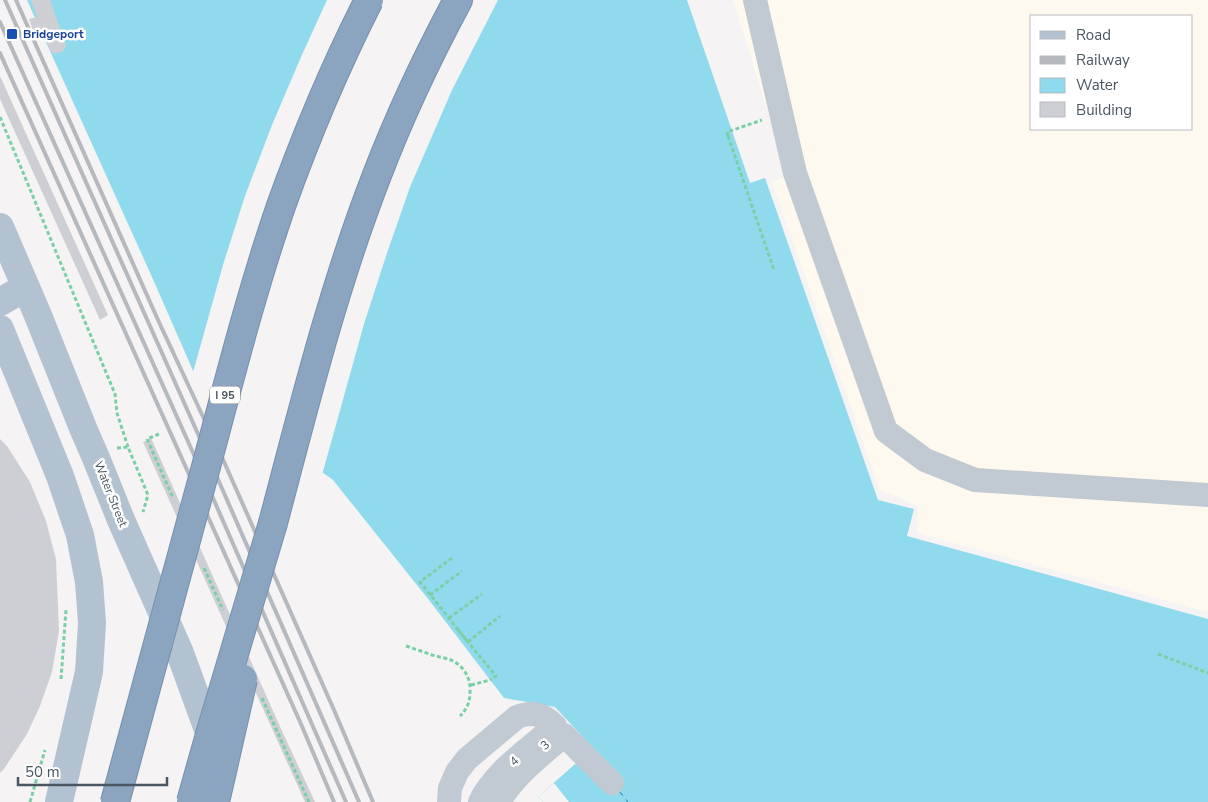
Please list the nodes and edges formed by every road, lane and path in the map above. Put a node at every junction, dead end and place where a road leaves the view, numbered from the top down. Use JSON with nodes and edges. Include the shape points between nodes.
{"nodes":[{"id":1,"x":369,"y":0,"type":"edge"},
{"id":2,"x":458,"y":0,"type":"edge"},
{"id":3,"x":755,"y":0,"type":"edge"},
{"id":4,"x":782,"y":114,"type":"junction"},
{"id":5,"x":0,"y":117,"type":"edge"},
{"id":6,"x":728,"y":136,"type":"dead end"},
{"id":7,"x":743,"y":179,"type":"junction"},
{"id":8,"x":0,"y":227,"type":"edge"},
{"id":9,"x":774,"y":270,"type":"dead end"},
{"id":10,"x":26,"y":287,"type":"junction"},
{"id":11,"x":0,"y":302,"type":"edge"},
{"id":12,"x":0,"y":329,"type":"edge"},
{"id":13,"x":128,"y":447,"type":"junction"},
{"id":14,"x":113,"y":449,"type":"dead end"},
{"id":15,"x":1208,"y":495,"type":"edge"},
{"id":16,"x":135,"y":515,"type":"dead end"},
{"id":17,"x":272,"y":523,"type":"junction"},
{"id":18,"x":452,"y":558,"type":"dead end"},
{"id":19,"x":462,"y":571,"type":"dead end"},
{"id":20,"x":482,"y":594,"type":"dead end"},
{"id":21,"x":430,"y":595,"type":"junction"},
{"id":22,"x":66,"y":606,"type":"dead end"},
{"id":23,"x":500,"y":616,"type":"dead end"},
{"id":24,"x":449,"y":618,"type":"junction"},
{"id":25,"x":458,"y":630,"type":"junction"},
{"id":26,"x":406,"y":646,"type":"dead end"},
{"id":27,"x":1158,"y":654,"type":"dead end"},
{"id":28,"x":1208,"y":673,"type":"edge"},
{"id":29,"x":61,"y":684,"type":"dead end"},
{"id":30,"x":471,"y":685,"type":"junction"},
{"id":31,"x":460,"y":716,"type":"dead end"},
{"id":32,"x":560,"y":730,"type":"junction"},
{"id":33,"x":45,"y":748,"type":"dead end"},
{"id":34,"x":612,"y":784,"type":"dead end"},
{"id":35,"x":512,"y":792,"type":"edge"},
{"id":36,"x":30,"y":802,"type":"edge"},
{"id":37,"x":59,"y":802,"type":"edge"},
{"id":38,"x":115,"y":802,"type":"edge"},
{"id":39,"x":191,"y":802,"type":"edge"},
{"id":40,"x":215,"y":802,"type":"edge"},
{"id":41,"x":227,"y":802,"type":"edge"},
{"id":42,"x":449,"y":802,"type":"edge"},
{"id":43,"x":480,"y":802,"type":"edge"},
{"id":44,"x":490,"y":802,"type":"edge"},
{"id":45,"x":499,"y":802,"type":"edge"}],
"edges":[{"from":1,"to":38,"type":"highway","number":"I 95","bridge":true,"via":[[335,72],[280,208]]},
{"from":2,"to":17,"type":"highway","via":[[377,174],[330,314]]},
{"from":3,"to":4,"type":"lane"},
{"from":4,"to":7,"type":"path","via":[[727,132]]},
{"from":4,"to":15,"type":"lane","via":[[795,173],[886,431],[925,460],[975,480]]},
{"from":5,"to":13,"type":"path","via":[[115,394]]},
{"from":6,"to":7,"type":"path"},
{"from":7,"to":9,"type":"path"},
{"from":8,"to":10,"type":"main road","name":"Water Street"},
{"from":10,"to":11,"type":"main road"},
{"from":10,"to":41,"type":"main road","name":"Water Street","via":[[121,520],[180,653],[219,761]]},
{"from":12,"to":37,"type":"main road","via":[[60,476],[80,534],[89,582],[92,623],[89,672]]},
{"from":13,"to":14,"type":"path"},
{"from":13,"to":16,"type":"path","via":[[148,495],[143,512]]},
{"from":17,"to":39,"type":"highway","bridge":true},
{"from":17,"to":40,"type":"highway","bridge":true,"via":[[242,685]]},
{"from":18,"to":21,"type":"path","via":[[420,582]]},
{"from":19,"to":21,"type":"path"},
{"from":20,"to":24,"type":"path"},
{"from":21,"to":24,"type":"path"},
{"from":22,"to":29,"type":"path"},
{"from":23,"to":25,"type":"path","via":[[468,642]]},
{"from":24,"to":25,"type":"path"},
{"from":25,"to":30,"type":"path","bridge":true,"via":[[496,676]]},
{"from":26,"to":30,"type":"path","via":[[461,666]]},
{"from":27,"to":28,"type":"path"},
{"from":30,"to":31,"type":"path","via":[[468,705]]},
{"from":32,"to":34,"type":"lane"},
{"from":32,"to":35,"type":"lane"},
{"from":32,"to":42,"type":"lane","via":[[541,715],[517,717],[456,772]]},
{"from":32,"to":43,"type":"lane","name":"4","via":[[496,777]]},
{"from":32,"to":44,"type":"lane","name":"3","via":[[499,786]]},
{"from":33,"to":36,"type":"path"},
{"from":35,"to":45,"type":"lane"}]}
